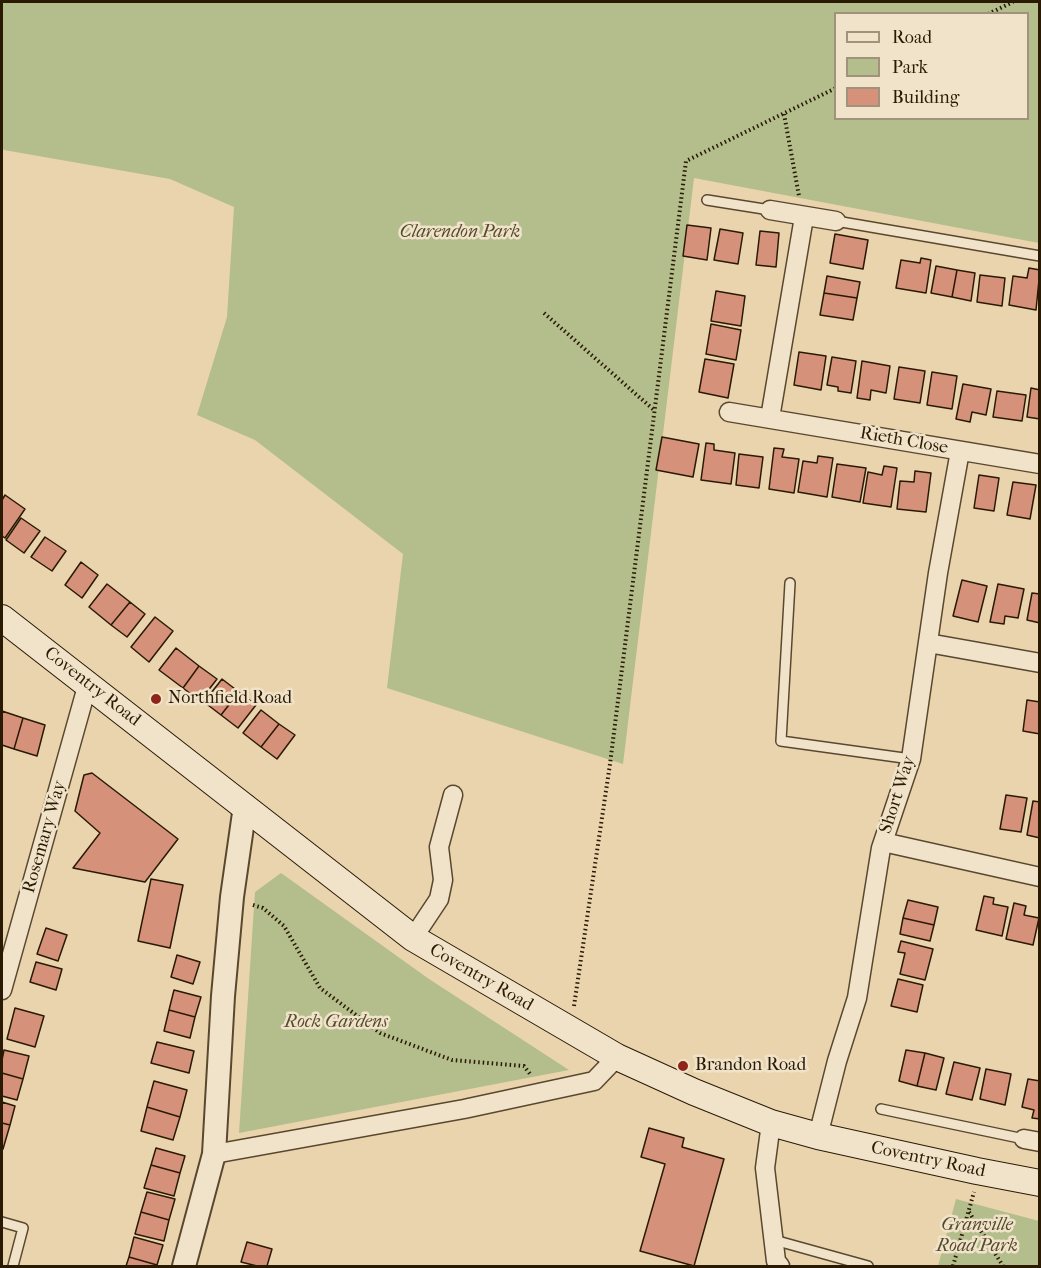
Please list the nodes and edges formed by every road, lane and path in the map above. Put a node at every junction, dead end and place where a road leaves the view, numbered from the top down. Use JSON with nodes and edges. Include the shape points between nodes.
{"nodes":[{"id":1,"x":1013,"y":2,"type":"edge"},
{"id":2,"x":992,"y":12,"type":"edge"},
{"id":3,"x":834,"y":89,"type":"edge"},
{"id":4,"x":784,"y":114,"type":"junction"},
{"id":5,"x":707,"y":200,"type":"dead end"},
{"id":6,"x":770,"y":210,"type":"joint"},
{"id":7,"x":804,"y":218,"type":"junction"},
{"id":8,"x":836,"y":221,"type":"joint"},
{"id":9,"x":1040,"y":256,"type":"edge"},
{"id":10,"x":544,"y":313,"type":"dead end"},
{"id":11,"x":655,"y":411,"type":"junction"},
{"id":12,"x":729,"y":412,"type":"dead end"},
{"id":13,"x":770,"y":418,"type":"junction"},
{"id":14,"x":960,"y":451,"type":"junction"},
{"id":15,"x":1040,"y":464,"type":"edge"},
{"id":16,"x":790,"y":583,"type":"dead end"},
{"id":17,"x":2,"y":618,"type":"edge"},
{"id":18,"x":928,"y":643,"type":"junction"},
{"id":19,"x":1040,"y":663,"type":"edge"},
{"id":20,"x":88,"y":683,"type":"junction"},
{"id":21,"x":911,"y":759,"type":"junction"},
{"id":22,"x":453,"y":795,"type":"dead end"},
{"id":23,"x":245,"y":806,"type":"junction"},
{"id":24,"x":883,"y":842,"type":"junction"},
{"id":25,"x":1040,"y":877,"type":"edge"},
{"id":26,"x":232,"y":897,"type":"junction"},
{"id":27,"x":413,"y":938,"type":"junction"},
{"id":28,"x":2,"y":990,"type":"edge"},
{"id":29,"x":571,"y":1031,"type":"junction"},
{"id":30,"x":616,"y":1057,"type":"junction"},
{"id":31,"x":542,"y":1092,"type":"junction"},
{"id":32,"x":881,"y":1109,"type":"dead end"},
{"id":33,"x":771,"y":1123,"type":"junction"},
{"id":34,"x":818,"y":1136,"type":"junction"},
{"id":35,"x":1032,"y":1140,"type":"edge"},
{"id":36,"x":214,"y":1154,"type":"junction"},
{"id":37,"x":977,"y":1171,"type":"junction"},
{"id":38,"x":1040,"y":1183,"type":"edge"},
{"id":39,"x":969,"y":1211,"type":"junction"},
{"id":40,"x":2,"y":1222,"type":"edge"},
{"id":41,"x":774,"y":1240,"type":"junction"},
{"id":42,"x":13,"y":1266,"type":"edge"},
{"id":43,"x":184,"y":1266,"type":"edge"},
{"id":44,"x":780,"y":1266,"type":"edge"},
{"id":45,"x":868,"y":1266,"type":"edge"},
{"id":46,"x":953,"y":1266,"type":"edge"},
{"id":47,"x":1003,"y":1266,"type":"edge"}],
"edges":[{"from":1,"to":2,"type":"path"},
{"from":3,"to":4,"type":"path"},
{"from":4,"to":7,"type":"path"},
{"from":4,"to":11,"type":"path","via":[[686,161]]},
{"from":5,"to":6,"type":"lane"},
{"from":6,"to":7,"type":"street"},
{"from":7,"to":8,"type":"street"},
{"from":7,"to":13,"type":"street"},
{"from":8,"to":9,"type":"lane"},
{"from":10,"to":11,"type":"path"},
{"from":11,"to":29,"type":"path"},
{"from":12,"to":13,"type":"street","name":"Rieth Close"},
{"from":13,"to":14,"type":"street","name":"Rieth Close"},
{"from":14,"to":15,"type":"street","name":"Rieth Close"},
{"from":14,"to":18,"type":"street","name":"Short Way"},
{"from":16,"to":21,"type":"lane","via":[[781,741]]},
{"from":17,"to":20,"type":"main road","name":"Coventry Road"},
{"from":18,"to":19,"type":"street"},
{"from":18,"to":21,"type":"street","name":"Short Way"},
{"from":20,"to":23,"type":"main road","name":"Coventry Road"},
{"from":20,"to":28,"type":"street","name":"Rosemary Way"},
{"from":21,"to":24,"type":"street","name":"Short Way"},
{"from":22,"to":27,"type":"street","via":[[440,847],[443,880],[439,899]]},
{"from":23,"to":26,"type":"street"},
{"from":23,"to":27,"type":"main road","name":"Coventry Road"},
{"from":24,"to":25,"type":"street"},
{"from":24,"to":34,"type":"street","name":"Short Way","via":[[857,998]]},
{"from":26,"to":31,"type":"path","via":[[263,908],[284,926],[320,988],[380,1033],[452,1060],[524,1066]]},
{"from":26,"to":36,"type":"street"},
{"from":27,"to":29,"type":"main road","name":"Coventry Road"},
{"from":29,"to":30,"type":"main road","name":"Coventry Road"},
{"from":30,"to":31,"type":"street","via":[[594,1081]]},
{"from":30,"to":33,"type":"main road","name":"Coventry Road"},
{"from":31,"to":36,"type":"street"},
{"from":32,"to":35,"type":"lane"},
{"from":33,"to":34,"type":"main road","name":"Coventry Road"},
{"from":33,"to":41,"type":"street","via":[[765,1168]]},
{"from":34,"to":37,"type":"main road","name":"Coventry Road"},
{"from":36,"to":43,"type":"street"},
{"from":37,"to":38,"type":"main road","name":"Coventry Road"},
{"from":37,"to":39,"type":"path"},
{"from":39,"to":46,"type":"path"},
{"from":39,"to":47,"type":"path"},
{"from":40,"to":42,"type":"lane","via":[[23,1228]]},
{"from":41,"to":44,"type":"street"},
{"from":41,"to":45,"type":"lane"}]}
